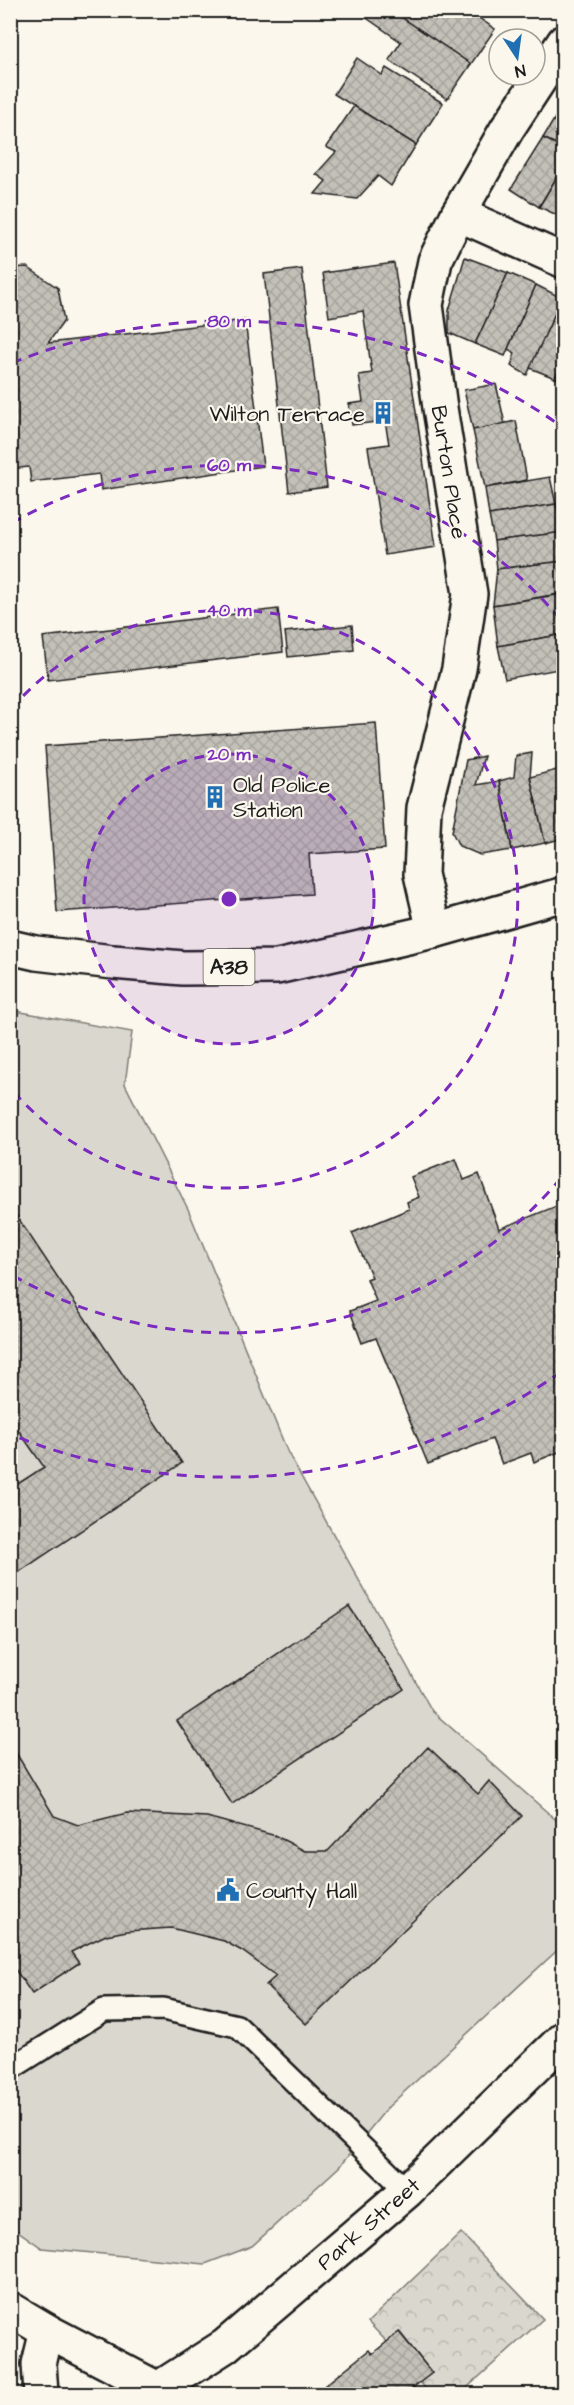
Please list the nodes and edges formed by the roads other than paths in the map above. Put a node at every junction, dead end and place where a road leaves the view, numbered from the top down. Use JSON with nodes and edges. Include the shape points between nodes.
{"nodes":[{"id":1,"x":564,"y":42,"type":"edge"},
{"id":2,"x":458,"y":214,"type":"junction"},
{"id":3,"x":564,"y":261,"type":"edge"},
{"id":4,"x":564,"y":894,"type":"edge"},
{"id":5,"x":434,"y":931,"type":"junction"},
{"id":6,"x":10,"y":947,"type":"edge"},
{"id":7,"x":564,"y":2038,"type":"edge"},
{"id":8,"x":10,"y":2069,"type":"edge"},
{"id":9,"x":407,"y":2190,"type":"junction"},
{"id":10,"x":10,"y":2309,"type":"edge"},
{"id":11,"x":47,"y":2331,"type":"junction"},
{"id":12,"x":157,"y":2392,"type":"edge"},
{"id":13,"x":41,"y":2394,"type":"edge"}],
"edges":[{"from":1,"to":2,"type":"street","name":"Burton Place"},
{"from":2,"to":3,"type":"street"},
{"from":2,"to":5,"type":"street","name":"Burton Place","via":[[435,261],[426,305],[470,594],[459,669],[424,808],[421,874]]},
{"from":4,"to":5,"type":"street","number":"A38"},
{"from":5,"to":6,"type":"street","number":"A38","via":[[278,967],[183,968]]},
{"from":7,"to":9,"type":"street","name":"Park Street"},
{"from":8,"to":9,"type":"lane","via":[[104,2010],[164,2009],[237,2026]]},
{"from":9,"to":12,"type":"street","name":"Park Street","via":[[225,2346]]},
{"from":10,"to":11,"type":"street"},
{"from":11,"to":12,"type":"street"},
{"from":11,"to":13,"type":"street","via":[[39,2364]]}]}
